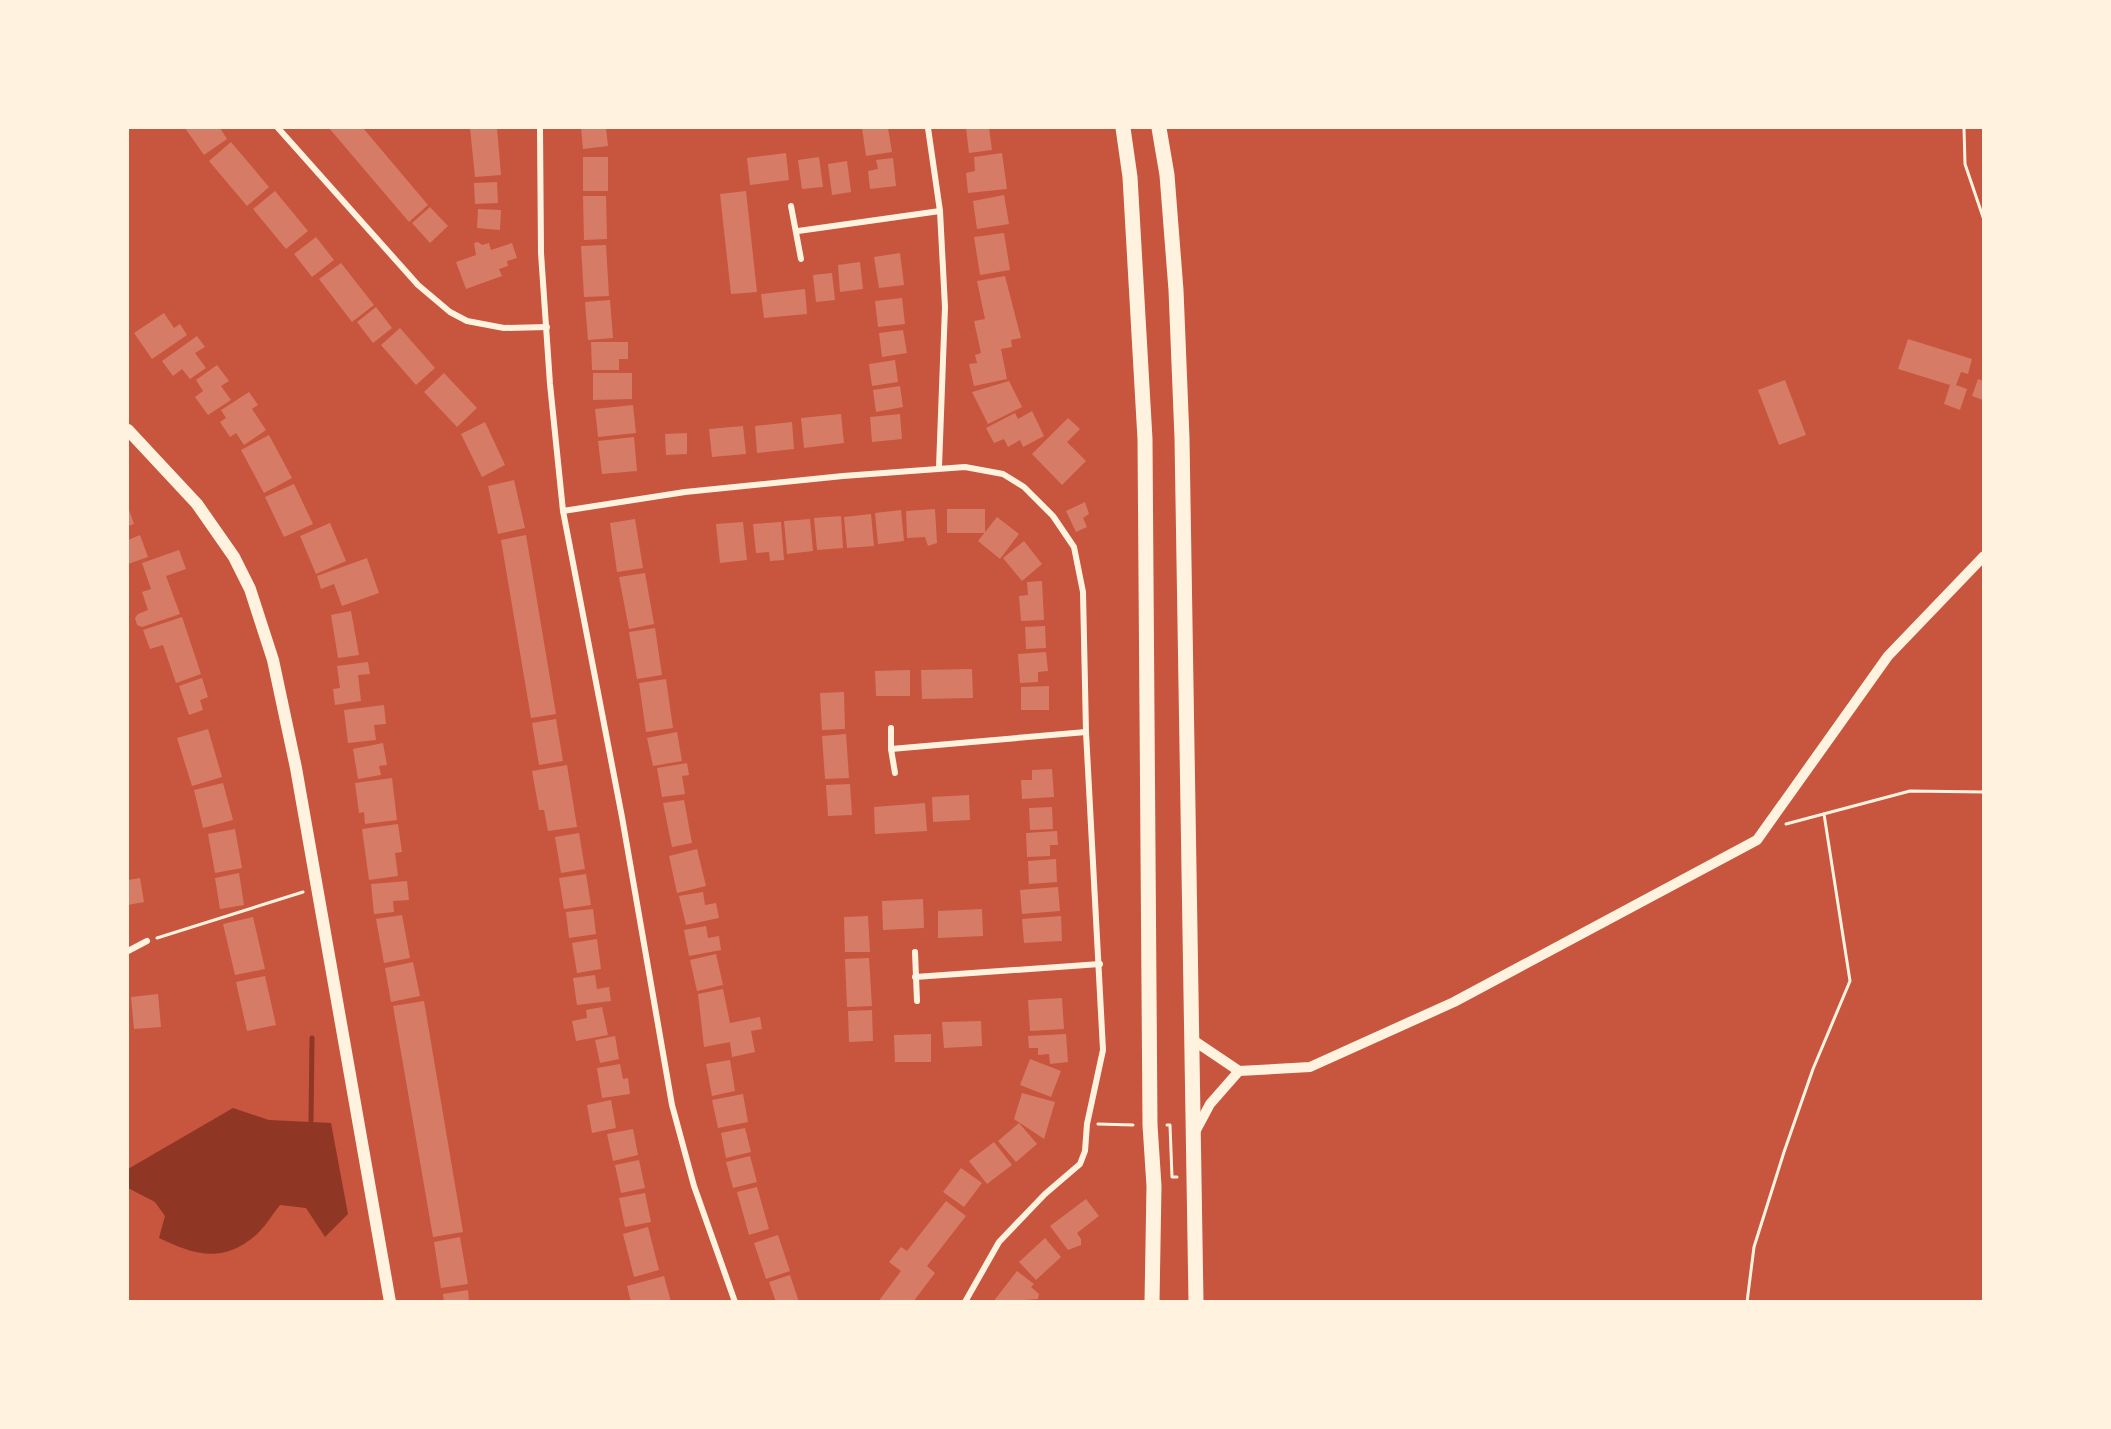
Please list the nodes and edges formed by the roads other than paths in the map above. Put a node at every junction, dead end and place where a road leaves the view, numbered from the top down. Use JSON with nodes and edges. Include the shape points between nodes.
{"nodes":[{"id":1,"x":279,"y":128,"type":"edge"},
{"id":2,"x":540,"y":128,"type":"edge"},
{"id":3,"x":928,"y":128,"type":"edge"},
{"id":4,"x":1123,"y":128,"type":"edge"},
{"id":5,"x":1159,"y":128,"type":"edge"},
{"id":6,"x":791,"y":206,"type":"dead end"},
{"id":7,"x":940,"y":211,"type":"junction"},
{"id":8,"x":798,"y":231,"type":"junction"},
{"id":9,"x":801,"y":259,"type":"dead end"},
{"id":10,"x":547,"y":327,"type":"junction"},
{"id":11,"x":128,"y":430,"type":"edge"},
{"id":12,"x":939,"y":467,"type":"junction"},
{"id":13,"x":563,"y":511,"type":"junction"},
{"id":14,"x":1983,"y":556,"type":"edge"},
{"id":15,"x":891,"y":728,"type":"dead end"},
{"id":16,"x":1086,"y":732,"type":"junction"},
{"id":17,"x":891,"y":748,"type":"junction"},
{"id":18,"x":895,"y":773,"type":"dead end"},
{"id":19,"x":147,"y":941,"type":"road end"},
{"id":20,"x":128,"y":951,"type":"edge"},
{"id":21,"x":915,"y":952,"type":"dead end"},
{"id":22,"x":1100,"y":964,"type":"junction"},
{"id":23,"x":915,"y":977,"type":"junction"},
{"id":24,"x":917,"y":1001,"type":"dead end"},
{"id":25,"x":1190,"y":1038,"type":"junction"},
{"id":26,"x":1239,"y":1071,"type":"junction"},
{"id":27,"x":1192,"y":1138,"type":"junction"},
{"id":28,"x":390,"y":1302,"type":"edge"},
{"id":29,"x":735,"y":1302,"type":"edge"},
{"id":30,"x":965,"y":1302,"type":"edge"},
{"id":31,"x":1152,"y":1302,"type":"edge"},
{"id":32,"x":1196,"y":1302,"type":"edge"}],
"edges":[{"from":1,"to":10,"type":"street","via":[[418,285],[450,312],[467,321],[504,328]]},
{"from":2,"to":10,"type":"street","via":[[541,253]]},
{"from":3,"to":7,"type":"street"},
{"from":4,"to":31,"type":"highway","via":[[1130,177],[1145,440]]},
{"from":5,"to":25,"type":"highway","via":[[1167,175],[1176,290],[1182,438]]},
{"from":6,"to":8,"type":"street"},
{"from":7,"to":8,"type":"street"},
{"from":7,"to":12,"type":"street","via":[[945,307]]},
{"from":8,"to":9,"type":"street"},
{"from":10,"to":13,"type":"street"},
{"from":11,"to":28,"type":"main road","via":[[197,504],[234,557],[250,589],[273,660],[296,768]]},
{"from":12,"to":13,"type":"street","via":[[685,492]]},
{"from":12,"to":16,"type":"street","via":[[983,469],[1010,478],[1039,499],[1074,548],[1083,592]]},
{"from":13,"to":29,"type":"street","via":[[672,1106],[694,1186]]},
{"from":14,"to":26,"type":"street","via":[[1888,656],[1757,840],[1454,1002],[1310,1067]]},
{"from":15,"to":17,"type":"street"},
{"from":16,"to":17,"type":"street"},
{"from":16,"to":22,"type":"street"},
{"from":17,"to":18,"type":"street"},
{"from":19,"to":20,"type":"street"},
{"from":21,"to":23,"type":"street"},
{"from":22,"to":23,"type":"street"},
{"from":22,"to":30,"type":"street","via":[[1103,1050],[1080,1164],[999,1242]]},
{"from":23,"to":24,"type":"street"},
{"from":25,"to":26,"type":"street"},
{"from":25,"to":27,"type":"highway"},
{"from":26,"to":27,"type":"street","via":[[1210,1104]]},
{"from":27,"to":32,"type":"highway"}]}
